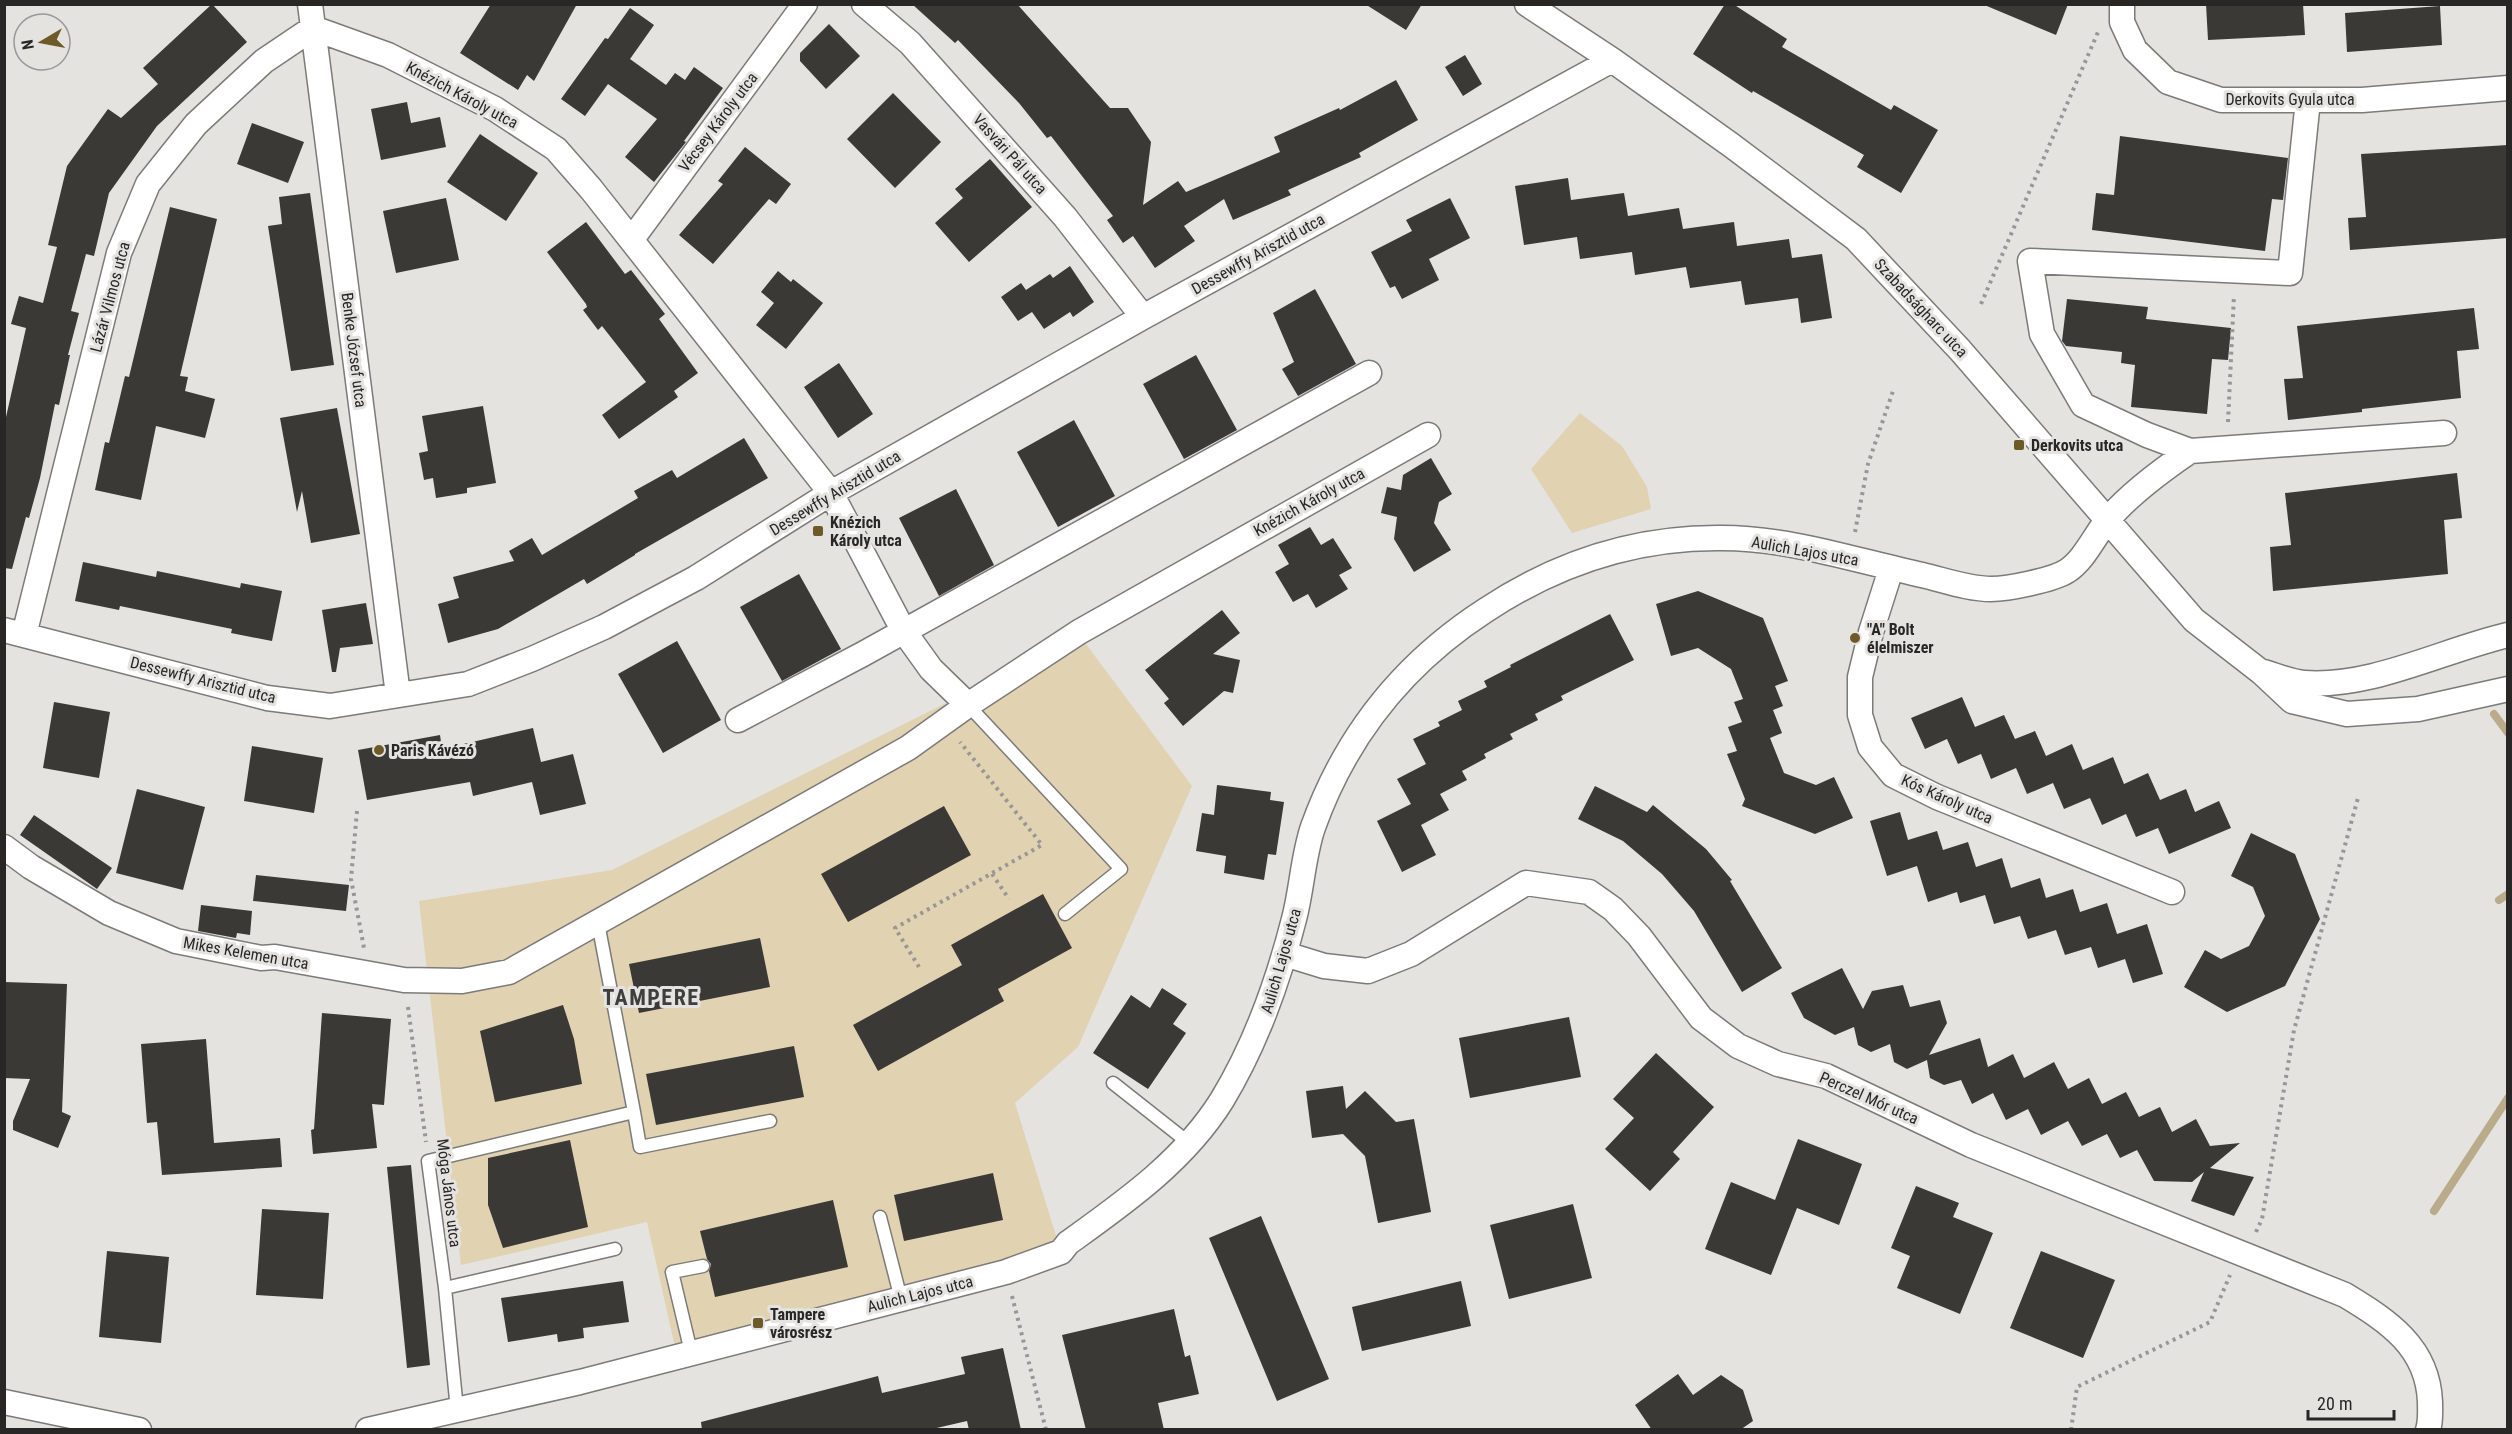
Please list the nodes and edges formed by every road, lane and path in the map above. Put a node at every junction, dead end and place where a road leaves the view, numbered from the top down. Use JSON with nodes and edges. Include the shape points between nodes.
{"nodes":[{"id":1,"x":805,"y":4,"type":"edge"},
{"id":2,"x":864,"y":4,"type":"edge"},
{"id":3,"x":1527,"y":4,"type":"edge"},
{"id":4,"x":2122,"y":4,"type":"edge"},
{"id":5,"x":311,"y":16,"type":"edge"},
{"id":6,"x":2101,"y":26,"type":"dead end"},
{"id":7,"x":1612,"y":60,"type":"junction"},
{"id":8,"x":2508,"y":88,"type":"edge"},
{"id":9,"x":2308,"y":100,"type":"junction"},
{"id":10,"x":632,"y":239,"type":"junction"},
{"id":11,"x":2235,"y":270,"type":"junction"},
{"id":12,"x":1981,"y":304,"type":"dead end"},
{"id":13,"x":1143,"y":317,"type":"junction"},
{"id":14,"x":1369,"y":373,"type":"dead end"},
{"id":15,"x":1893,"y":391,"type":"dead end"},
{"id":16,"x":2444,"y":432,"type":"dead end"},
{"id":17,"x":1428,"y":435,"type":"dead end"},
{"id":18,"x":2226,"y":449,"type":"junction"},
{"id":19,"x":2190,"y":451,"type":"junction"},
{"id":20,"x":831,"y":493,"type":"junction"},
{"id":21,"x":2107,"y":520,"type":"junction"},
{"id":22,"x":1849,"y":558,"type":"junction"},
{"id":23,"x":1891,"y":568,"type":"junction"},
{"id":24,"x":903,"y":630,"type":"junction"},
{"id":25,"x":14,"y":632,"type":"edge"},
{"id":26,"x":2508,"y":635,"type":"edge"},
{"id":27,"x":2261,"y":672,"type":"junction"},
{"id":28,"x":2508,"y":674,"type":"edge"},
{"id":29,"x":2508,"y":689,"type":"edge"},
{"id":30,"x":398,"y":695,"type":"junction"},
{"id":31,"x":968,"y":705,"type":"junction"},
{"id":32,"x":2387,"y":710,"type":"junction"},
{"id":33,"x":738,"y":720,"type":"dead end"},
{"id":34,"x":944,"y":722,"type":"junction"},
{"id":35,"x":2358,"y":798,"type":"dead end"},
{"id":36,"x":357,"y":811,"type":"dead end"},
{"id":37,"x":4,"y":847,"type":"edge"},
{"id":38,"x":992,"y":874,"type":"junction"},
{"id":39,"x":2172,"y":892,"type":"dead end"},
{"id":40,"x":1009,"y":899,"type":"dead end"},
{"id":41,"x":1065,"y":914,"type":"dead end"},
{"id":42,"x":598,"y":923,"type":"junction"},
{"id":43,"x":1285,"y":954,"type":"junction"},
{"id":44,"x":919,"y":967,"type":"dead end"},
{"id":45,"x":369,"y":975,"type":"junction"},
{"id":46,"x":404,"y":980,"type":"junction"},
{"id":47,"x":1113,"y":1083,"type":"dead end"},
{"id":48,"x":634,"y":1112,"type":"junction"},
{"id":49,"x":770,"y":1121,"type":"dead end"},
{"id":50,"x":1189,"y":1143,"type":"junction"},
{"id":51,"x":428,"y":1161,"type":"junction"},
{"id":52,"x":880,"y":1217,"type":"dead end"},
{"id":53,"x":615,"y":1249,"type":"dead end"},
{"id":54,"x":2243,"y":1254,"type":"junction"},
{"id":55,"x":703,"y":1266,"type":"dead end"},
{"id":56,"x":1006,"y":1272,"type":"junction"},
{"id":57,"x":445,"y":1288,"type":"junction"},
{"id":58,"x":901,"y":1299,"type":"junction"},
{"id":59,"x":692,"y":1352,"type":"junction"},
{"id":60,"x":4,"y":1402,"type":"edge"},
{"id":61,"x":457,"y":1410,"type":"junction"},
{"id":62,"x":408,"y":1425,"type":"edge"},
{"id":63,"x":139,"y":1430,"type":"edge"},
{"id":64,"x":368,"y":1430,"type":"edge"},
{"id":65,"x":1046,"y":1430,"type":"edge"},
{"id":66,"x":2071,"y":1430,"type":"edge"},
{"id":67,"x":2428,"y":1430,"type":"edge"}],
"edges":[{"from":1,"to":10,"type":"street","name":"Vécsey Károly utca"},
{"from":2,"to":13,"type":"street","name":"Vasvári Pál utca","via":[[910,43],[1065,217]]},
{"from":3,"to":7,"type":"street","name":"Szabadságharc utca"},
{"from":4,"to":9,"type":"street","name":"Derkovits Gyula utca","via":[[2122,22],[2135,50],[2168,82],[2221,100]]},
{"from":5,"to":10,"type":"street","name":"Knézich Károly utca","via":[[495,109],[556,149]]},
{"from":5,"to":25,"type":"street","name":"Lázár Vilmos utca","via":[[196,124],[148,184],[119,253]]},
{"from":5,"to":30,"type":"street","name":"Benke József utca"},
{"from":6,"to":12,"type":"path"},
{"from":7,"to":13,"type":"street","name":"Dessewffy Arisztid utca"},
{"from":7,"to":21,"type":"street","name":"Szabadságharc utca","via":[[1856,239],[1960,350]]},
{"from":8,"to":9,"type":"street","name":"Derkovits Gyula utca","via":[[2362,100]]},
{"from":9,"to":11,"type":"street","via":[[2290,273]]},
{"from":10,"to":20,"type":"street","name":"Knézich Károly utca"},
{"from":11,"to":18,"type":"path"},
{"from":11,"to":19,"type":"street","via":[[2030,261],[2042,334],[2083,405]]},
{"from":13,"to":20,"type":"street","name":"Dessewffy Arisztid utca"},
{"from":14,"to":24,"type":"street"},
{"from":15,"to":22,"type":"path","via":[[1868,464]]},
{"from":16,"to":18,"type":"street"},
{"from":17,"to":31,"type":"street","name":"Knézich Károly utca","via":[[1079,632]]},
{"from":18,"to":19,"type":"street"},
{"from":19,"to":21,"type":"street","name":"Aulich Lajos utca"},
{"from":20,"to":24,"type":"street","name":"Knézich Károly utca"},
{"from":20,"to":30,"type":"street","name":"Dessewffy Arisztid utca","via":[[696,578],[604,627],[468,684]]},
{"from":21,"to":23,"type":"street","name":"Aulich Lajos utca","via":[[2067,571],[2027,585],[1991,589]]},
{"from":21,"to":27,"type":"street","name":"Szabadságharc utca","via":[[2194,620]]},
{"from":22,"to":23,"type":"street","name":"Aulich Lajos utca"},
{"from":22,"to":43,"type":"street","name":"Aulich Lajos utca","via":[[1781,543],[1723,538],[1650,542],[1589,558],[1486,609],[1428,652],[1376,709],[1344,756],[1312,830]]},
{"from":23,"to":39,"type":"street","name":"Kós Károly utca","via":[[1860,677],[1860,715],[1870,747],[1893,775],[1937,797]]},
{"from":24,"to":31,"type":"street","name":"Knézich Károly utca","via":[[931,669]]},
{"from":24,"to":33,"type":"street"},
{"from":25,"to":30,"type":"street","name":"Dessewffy Arisztid utca","via":[[267,698],[330,706]]},
{"from":26,"to":27,"type":"street","name":"Szabadságharc utca","via":[[2355,679],[2304,683]]},
{"from":27,"to":32,"type":"street","name":"Szabadságharc utca","via":[[2292,701],[2347,714]]},
{"from":28,"to":32,"type":"street","name":"Szabadságharc utca"},
{"from":29,"to":32,"type":"street","name":"Szabadságharc utca","via":[[2418,709]]},
{"from":31,"to":34,"type":"street","name":"Mikes Kelemen utca"},
{"from":31,"to":41,"type":"lane","via":[[1121,869]]},
{"from":34,"to":38,"type":"path","via":[[1042,845]]},
{"from":34,"to":42,"type":"street","name":"Mikes Kelemen utca","via":[[908,748]]},
{"from":35,"to":54,"type":"path","via":[[2294,1030],[2262,1219]]},
{"from":36,"to":45,"type":"path","via":[[351,879]]},
{"from":37,"to":45,"type":"street","name":"Mikes Kelemen utca","via":[[109,913],[183,944]]},
{"from":38,"to":40,"type":"path"},
{"from":38,"to":44,"type":"path","via":[[895,928]]},
{"from":42,"to":46,"type":"street","name":"Mikes Kelemen utca","via":[[509,972],[462,981]]},
{"from":42,"to":48,"type":"lane"},
{"from":43,"to":50,"type":"street","name":"Aulich Lajos utca","via":[[1263,1021],[1222,1100]]},
{"from":43,"to":54,"type":"street","name":"Perczel Mór utca","via":[[1324,966],[1368,971],[1411,954],[1526,883],[1589,892],[1613,909],[1639,936],[1701,1018],[1738,1046],[1778,1064],[1826,1076],[1971,1145]]},
{"from":45,"to":46,"type":"street","name":"Mikes Kelemen utca"},
{"from":46,"to":51,"type":"path","name":"Móga János utca"},
{"from":47,"to":50,"type":"lane"},
{"from":48,"to":49,"type":"lane","via":[[640,1147]]},
{"from":48,"to":51,"type":"lane"},
{"from":50,"to":56,"type":"street","name":"Aulich Lajos utca","via":[[1123,1204],[1061,1252]]},
{"from":51,"to":57,"type":"lane","name":"Móga János utca"},
{"from":52,"to":58,"type":"lane"},
{"from":53,"to":57,"type":"lane"},
{"from":54,"to":66,"type":"path","via":[[2210,1322],[2077,1387]]},
{"from":54,"to":67,"type":"street","name":"Perczel Mór utca","via":[[2345,1295],[2385,1319],[2415,1350],[2429,1384]]},
{"from":55,"to":59,"type":"lane","via":[[672,1272]]},
{"from":56,"to":58,"type":"street","name":"Aulich Lajos utca"},
{"from":56,"to":65,"type":"path"},
{"from":57,"to":61,"type":"lane","name":"Móga János utca"},
{"from":58,"to":59,"type":"street","name":"Aulich Lajos utca"},
{"from":59,"to":61,"type":"street","name":"Aulich Lajos utca"},
{"from":60,"to":63,"type":"street"},
{"from":61,"to":62,"type":"street","name":"Aulich Lajos utca"},
{"from":62,"to":64,"type":"street","name":"Aulich Lajos utca"}]}
